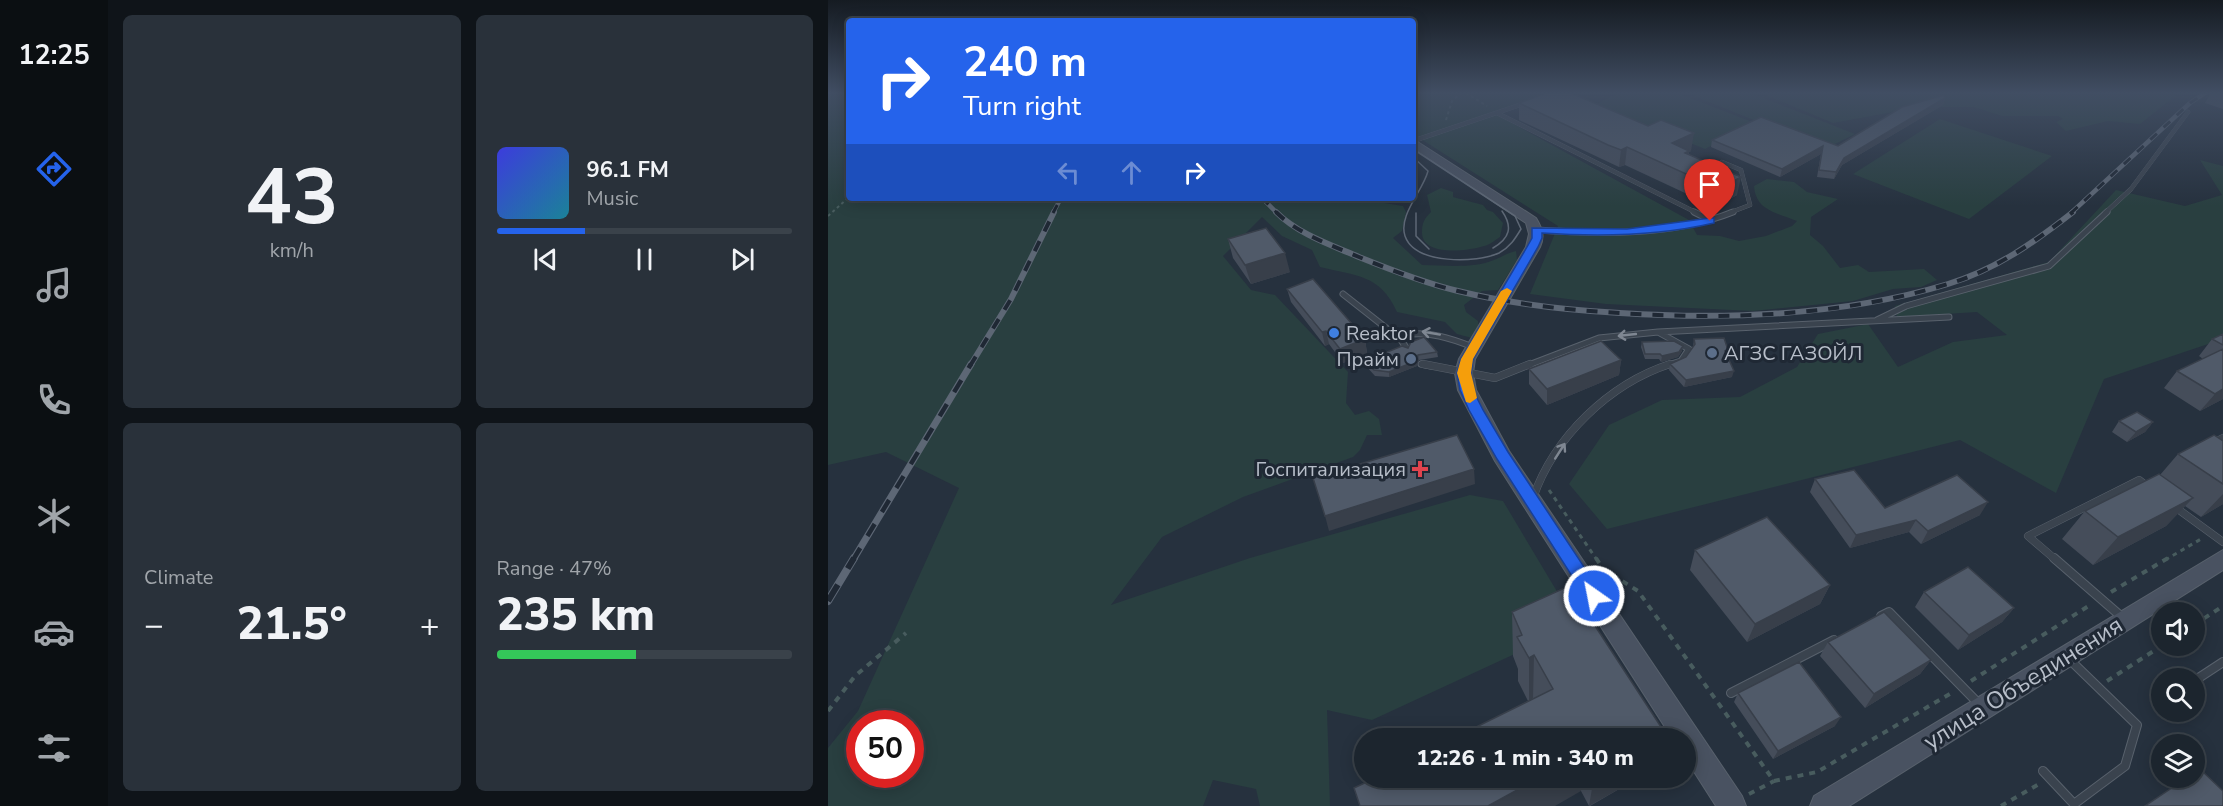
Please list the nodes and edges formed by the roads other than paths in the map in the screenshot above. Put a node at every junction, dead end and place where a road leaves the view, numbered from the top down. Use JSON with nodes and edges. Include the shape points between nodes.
{"nodes":[{"id":1,"x":1446,"y":131,"type":"edge"},
{"id":2,"x":1532,"y":131,"type":"edge"},
{"id":3,"x":2174,"y":131,"type":"edge"},
{"id":4,"x":1416,"y":141,"type":"edge"},
{"id":5,"x":1416,"y":144,"type":"edge"},
{"id":6,"x":1722,"y":162,"type":"dead end"},
{"id":7,"x":1710,"y":221,"type":"junction"},
{"id":8,"x":1536,"y":230,"type":"junction"},
{"id":9,"x":1343,"y":294,"type":"dead end"},
{"id":10,"x":1949,"y":317,"type":"dead end"},
{"id":11,"x":1877,"y":320,"type":"junction"},
{"id":12,"x":1658,"y":332,"type":"junction"},
{"id":13,"x":1404,"y":335,"type":"junction"},
{"id":14,"x":1473,"y":347,"type":"junction"},
{"id":15,"x":1407,"y":349,"type":"edge"},
{"id":16,"x":1420,"y":364,"type":"dead end"},
{"id":17,"x":1464,"y":373,"type":"junction"},
{"id":18,"x":2223,"y":438,"type":"edge"},
{"id":19,"x":2223,"y":449,"type":"edge"},
{"id":20,"x":2157,"y":494,"type":"edge"},
{"id":21,"x":2166,"y":500,"type":"edge"},
{"id":22,"x":1532,"y":501,"type":"junction"},
{"id":23,"x":2223,"y":542,"type":"edge"},
{"id":24,"x":2223,"y":559,"type":"edge"},
{"id":25,"x":2124,"y":620,"type":"junction"},
{"id":26,"x":1868,"y":623,"type":"edge"},
{"id":27,"x":1847,"y":634,"type":"edge"},
{"id":28,"x":2066,"y":656,"type":"junction"},
{"id":29,"x":2223,"y":662,"type":"edge"},
{"id":30,"x":2205,"y":674,"type":"edge"},
{"id":31,"x":1731,"y":693,"type":"dead end"},
{"id":32,"x":1983,"y":708,"type":"junction"},
{"id":33,"x":2046,"y":774,"type":"road end"},
{"id":34,"x":1732,"y":806,"type":"edge"},
{"id":35,"x":1824,"y":806,"type":"edge"}],
"edges":[{"from":1,"to":4,"type":"lane"},
{"from":2,"to":7,"type":"lane"},
{"from":3,"to":11,"type":"lane","via":[[2131,189],[2049,266],[1906,306]]},
{"from":5,"to":8,"type":"main road","via":[[1531,221]]},
{"from":6,"to":7,"type":"lane","via":[[1741,170],[1750,205]]},
{"from":7,"to":8,"type":"lane","via":[[1627,232]]},
{"from":8,"to":14,"type":"main road","via":[[1533,247]]},
{"from":9,"to":13,"type":"lane","via":[[1390,331]]},
{"from":10,"to":11,"type":"lane"},
{"from":11,"to":12,"type":"lane"},
{"from":12,"to":17,"type":"lane","one_way":true,"via":[[1599,338],[1496,378]]},
{"from":22,"to":12,"type":"lane","one_way":true,"via":[[1540,478],[1588,413],[1646,372],[1682,361],[1689,348]]},
{"from":14,"to":13,"type":"lane","one_way":true,"via":[[1439,334],[1421,331]]},
{"from":13,"to":15,"type":"lane","via":[[1401,340]]},
{"from":14,"to":17,"type":"main road"},
{"from":16,"to":17,"type":"lane"},
{"from":17,"to":22,"type":"main road","via":[[1476,410]]},
{"from":18,"to":19,"type":"lane","via":[[2213,443]]},
{"from":20,"to":25,"type":"lane","via":[[2139,480],[2028,536]]},
{"from":21,"to":23,"type":"lane"},
{"from":22,"to":34,"type":"main road"},
{"from":24,"to":25,"type":"main road","name":"улица Объединения"},
{"from":25,"to":28,"type":"main road","name":"улица Объединения"},
{"from":26,"to":32,"type":"lane","via":[[1889,612]]},
{"from":27,"to":31,"type":"lane"},
{"from":28,"to":32,"type":"main road","name":"улица Объединения"},
{"from":28,"to":33,"type":"lane","via":[[2136,725],[2125,766],[2074,804]]},
{"from":29,"to":30,"type":"lane"},
{"from":32,"to":35,"type":"main road","name":"улица Объединения"}]}
